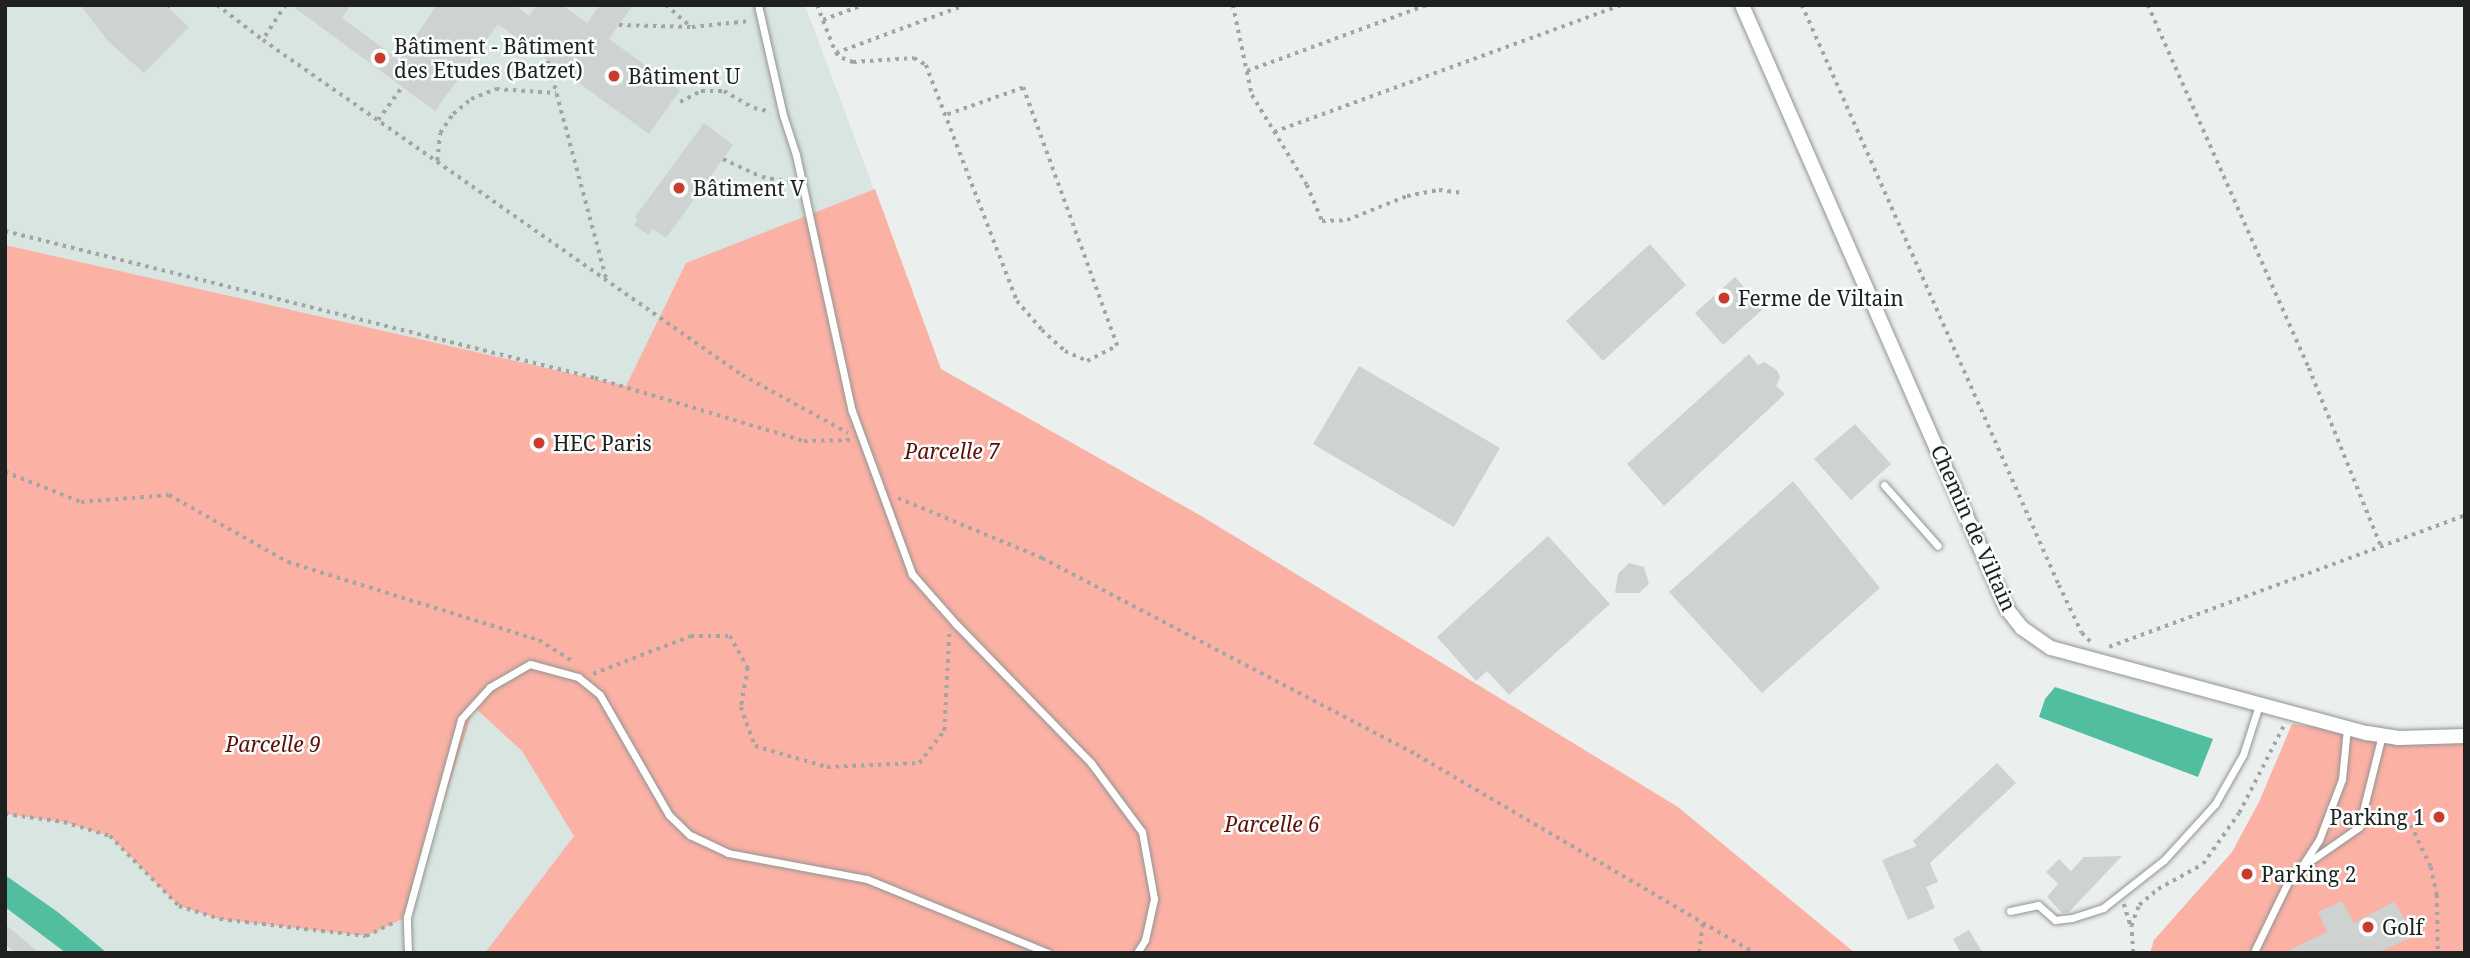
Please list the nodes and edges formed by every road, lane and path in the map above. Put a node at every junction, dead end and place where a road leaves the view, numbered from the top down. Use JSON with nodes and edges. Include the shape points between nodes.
{"nodes":[{"id":1,"x":217,"y":5,"type":"edge"},
{"id":2,"x":286,"y":5,"type":"edge"},
{"id":3,"x":666,"y":5,"type":"edge"},
{"id":4,"x":758,"y":5,"type":"edge"},
{"id":5,"x":817,"y":5,"type":"edge"},
{"id":6,"x":863,"y":5,"type":"edge"},
{"id":7,"x":965,"y":5,"type":"edge"},
{"id":8,"x":1426,"y":5,"type":"edge"},
{"id":9,"x":1620,"y":5,"type":"edge"},
{"id":10,"x":1742,"y":5,"type":"edge"},
{"id":11,"x":1802,"y":5,"type":"edge"},
{"id":12,"x":2148,"y":5,"type":"edge"},
{"id":13,"x":1235,"y":6,"type":"edge"},
{"id":14,"x":763,"y":20,"type":"junction"},
{"id":15,"x":823,"y":20,"type":"junction"},
{"id":16,"x":619,"y":25,"type":"dead end"},
{"id":17,"x":692,"y":27,"type":"junction"},
{"id":18,"x":263,"y":40,"type":"junction"},
{"id":19,"x":836,"y":53,"type":"junction"},
{"id":20,"x":548,"y":61,"type":"dead end"},
{"id":21,"x":1247,"y":71,"type":"junction"},
{"id":22,"x":402,"y":87,"type":"dead end"},
{"id":23,"x":557,"y":93,"type":"junction"},
{"id":24,"x":680,"y":102,"type":"dead end"},
{"id":25,"x":947,"y":115,"type":"junction"},
{"id":26,"x":783,"y":116,"type":"junction"},
{"id":27,"x":378,"y":120,"type":"junction"},
{"id":28,"x":1275,"y":132,"type":"junction"},
{"id":29,"x":723,"y":159,"type":"dead end"},
{"id":30,"x":437,"y":161,"type":"junction"},
{"id":31,"x":801,"y":184,"type":"junction"},
{"id":32,"x":1463,"y":193,"type":"dead end"},
{"id":33,"x":5,"y":231,"type":"edge"},
{"id":34,"x":607,"y":279,"type":"junction"},
{"id":35,"x":862,"y":440,"type":"junction"},
{"id":36,"x":5,"y":472,"type":"edge"},
{"id":37,"x":1884,"y":485,"type":"dead end"},
{"id":38,"x":886,"y":500,"type":"junction"},
{"id":39,"x":2465,"y":514,"type":"edge"},
{"id":40,"x":1938,"y":546,"type":"dead end"},
{"id":41,"x":2381,"y":546,"type":"junction"},
{"id":42,"x":956,"y":624,"type":"junction"},
{"id":43,"x":594,"y":674,"type":"junction"},
{"id":44,"x":578,"y":677,"type":"junction"},
{"id":45,"x":2259,"y":705,"type":"junction"},
{"id":46,"x":2290,"y":713,"type":"junction"},
{"id":47,"x":2347,"y":728,"type":"junction"},
{"id":48,"x":2382,"y":735,"type":"junction"},
{"id":49,"x":2465,"y":736,"type":"edge"},
{"id":50,"x":5,"y":814,"type":"edge"},
{"id":51,"x":2411,"y":825,"type":"dead end"},
{"id":52,"x":2302,"y":866,"type":"junction"},
{"id":53,"x":2121,"y":894,"type":"junction"},
{"id":54,"x":2010,"y":911,"type":"dead end"},
{"id":55,"x":407,"y":917,"type":"junction"},
{"id":56,"x":1703,"y":922,"type":"junction"},
{"id":57,"x":2131,"y":926,"type":"junction"},
{"id":58,"x":2255,"y":950,"type":"dead end"},
{"id":59,"x":408,"y":953,"type":"edge"},
{"id":60,"x":1048,"y":953,"type":"edge"},
{"id":61,"x":1137,"y":953,"type":"edge"},
{"id":62,"x":1699,"y":953,"type":"edge"},
{"id":63,"x":1754,"y":953,"type":"edge"},
{"id":64,"x":2133,"y":953,"type":"edge"},
{"id":65,"x":2438,"y":953,"type":"edge"}],
"edges":[{"from":1,"to":18,"type":"path"},
{"from":2,"to":18,"type":"path"},
{"from":3,"to":17,"type":"path"},
{"from":4,"to":14,"type":"lane"},
{"from":5,"to":15,"type":"path"},
{"from":6,"to":15,"type":"path"},
{"from":7,"to":19,"type":"path"},
{"from":8,"to":21,"type":"path"},
{"from":9,"to":28,"type":"path"},
{"from":10,"to":45,"type":"street","name":"Chemin de Viltain","via":[[2007,609],[2022,628],[2052,648]]},
{"from":11,"to":41,"type":"path","via":[[2059,585],[2092,644],[2112,647]]},
{"from":12,"to":41,"type":"path","via":[[2309,369]]},
{"from":13,"to":21,"type":"path"},
{"from":14,"to":17,"type":"path"},
{"from":14,"to":26,"type":"lane"},
{"from":15,"to":19,"type":"path"},
{"from":16,"to":17,"type":"path"},
{"from":18,"to":27,"type":"path"},
{"from":19,"to":25,"type":"path","via":[[853,62],[921,61]]},
{"from":20,"to":23,"type":"path"},
{"from":21,"to":28,"type":"path","via":[[1252,95]]},
{"from":22,"to":27,"type":"path"},
{"from":23,"to":30,"type":"path","via":[[496,89],[471,99],[440,133]]},
{"from":23,"to":34,"type":"path"},
{"from":24,"to":26,"type":"path","via":[[701,91],[724,91],[754,108]]},
{"from":25,"to":25,"type":"path","via":[[1017,300],[1065,351],[1087,361],[1117,346],[1023,88]]},
{"from":26,"to":31,"type":"lane"},
{"from":27,"to":30,"type":"path"},
{"from":28,"to":32,"type":"path","via":[[1307,185],[1322,221],[1347,220],[1407,196]]},
{"from":29,"to":31,"type":"path","via":[[762,177]]},
{"from":30,"to":34,"type":"path"},
{"from":31,"to":35,"type":"lane"},
{"from":33,"to":35,"type":"path","via":[[595,377],[804,441]]},
{"from":34,"to":35,"type":"path","via":[[742,375]]},
{"from":35,"to":38,"type":"lane"},
{"from":36,"to":43,"type":"path","via":[[81,502],[169,495],[288,562],[540,640]]},
{"from":37,"to":40,"type":"lane"},
{"from":38,"to":42,"type":"lane","via":[[912,574]]},
{"from":38,"to":56,"type":"path","via":[[899,498],[1042,558],[1417,755]]},
{"from":39,"to":41,"type":"path"},
{"from":42,"to":43,"type":"path","via":[[947,637],[944,730],[919,763],[827,767],[755,746],[741,707],[748,668],[730,636],[691,635]]},
{"from":42,"to":61,"type":"lane","via":[[1091,764],[1142,832],[1154,899],[1145,940]]},
{"from":43,"to":44,"type":"path"},
{"from":44,"to":55,"type":"lane","via":[[530,664],[490,687],[461,719]]},
{"from":44,"to":60,"type":"lane","via":[[600,695],[669,815],[690,835],[728,853],[867,879]]},
{"from":45,"to":46,"type":"street","name":"Chemin de Viltain"},
{"from":45,"to":53,"type":"lane","via":[[2243,755],[2216,804],[2164,860]]},
{"from":46,"to":47,"type":"street","name":"Chemin de Viltain"},
{"from":46,"to":57,"type":"path","via":[[2239,813],[2203,864],[2139,905]]},
{"from":47,"to":48,"type":"street","name":"Chemin de Viltain"},
{"from":47,"to":52,"type":"lane","via":[[2342,779],[2319,840]]},
{"from":48,"to":49,"type":"street","name":"Chemin de Viltain"},
{"from":48,"to":52,"type":"lane","via":[[2359,827]]},
{"from":50,"to":55,"type":"path","via":[[64,822],[110,836],[179,906],[220,919],[366,936]]},
{"from":51,"to":65,"type":"path","via":[[2431,867],[2437,895]]},
{"from":52,"to":58,"type":"lane","via":[[2291,876]]},
{"from":53,"to":54,"type":"lane","via":[[2103,908],[2072,918],[2055,920],[2038,905]]},
{"from":53,"to":57,"type":"path"},
{"from":55,"to":59,"type":"lane"},
{"from":56,"to":62,"type":"path"},
{"from":56,"to":63,"type":"path"},
{"from":57,"to":64,"type":"path"}]}
